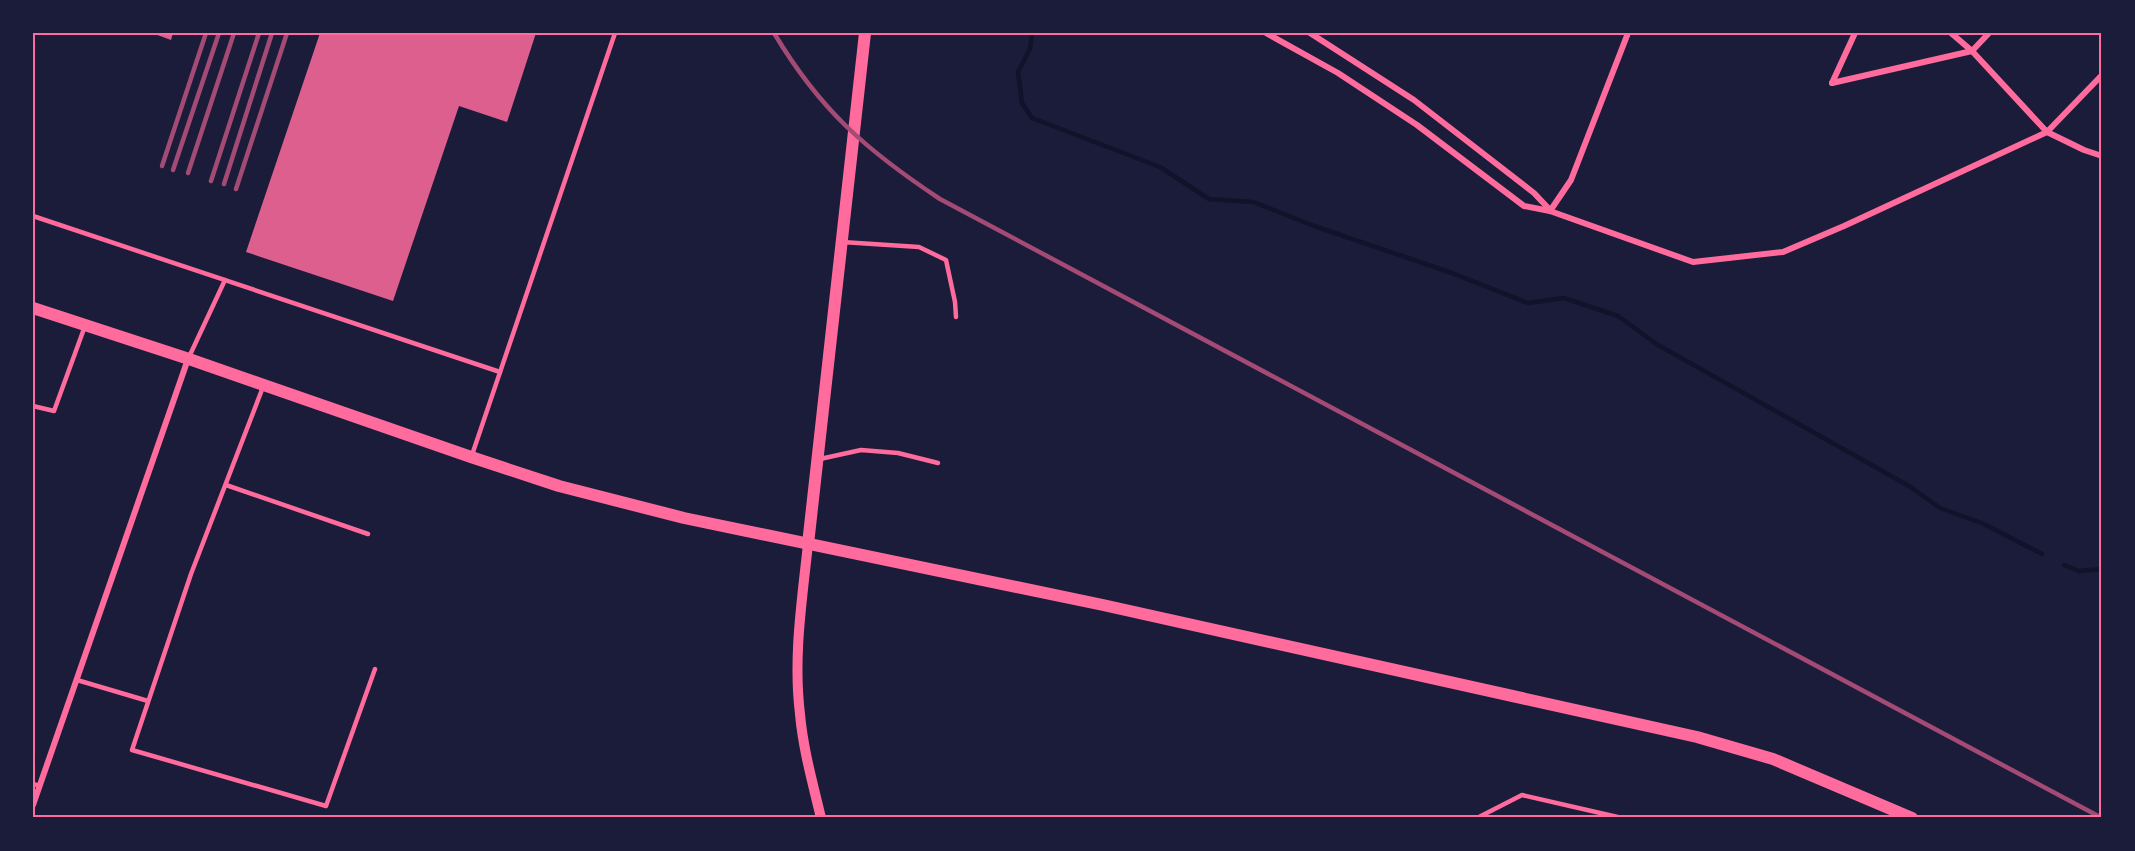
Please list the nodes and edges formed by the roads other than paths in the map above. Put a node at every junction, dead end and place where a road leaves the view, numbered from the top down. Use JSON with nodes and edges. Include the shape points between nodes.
{"nodes":[{"id":1,"x":615,"y":33,"type":"edge"},
{"id":2,"x":865,"y":33,"type":"edge"},
{"id":3,"x":1266,"y":33,"type":"edge"},
{"id":4,"x":1310,"y":33,"type":"edge"},
{"id":5,"x":1628,"y":33,"type":"edge"},
{"id":6,"x":1855,"y":33,"type":"edge"},
{"id":7,"x":1951,"y":33,"type":"edge"},
{"id":8,"x":1989,"y":33,"type":"edge"},
{"id":9,"x":1972,"y":51,"type":"junction"},
{"id":10,"x":2102,"y":75,"type":"edge"},
{"id":11,"x":2047,"y":132,"type":"junction"},
{"id":12,"x":2102,"y":156,"type":"edge"},
{"id":13,"x":1550,"y":211,"type":"junction"},
{"id":14,"x":33,"y":216,"type":"edge"},
{"id":15,"x":842,"y":242,"type":"junction"},
{"id":16,"x":225,"y":280,"type":"junction"},
{"id":17,"x":33,"y":308,"type":"edge"},
{"id":18,"x":956,"y":317,"type":"dead end"},
{"id":19,"x":86,"y":326,"type":"junction"},
{"id":20,"x":189,"y":358,"type":"junction"},
{"id":21,"x":500,"y":372,"type":"junction"},
{"id":22,"x":264,"y":385,"type":"junction"},
{"id":23,"x":33,"y":406,"type":"edge"},
{"id":24,"x":471,"y":457,"type":"junction"},
{"id":25,"x":818,"y":459,"type":"junction"},
{"id":26,"x":938,"y":463,"type":"dead end"},
{"id":27,"x":226,"y":484,"type":"junction"},
{"id":28,"x":368,"y":534,"type":"dead end"},
{"id":29,"x":808,"y":544,"type":"junction"},
{"id":30,"x":375,"y":669,"type":"dead end"},
{"id":31,"x":76,"y":680,"type":"junction"},
{"id":32,"x":148,"y":701,"type":"junction"},
{"id":33,"x":36,"y":785,"type":"edge"},
{"id":34,"x":33,"y":805,"type":"edge"},
{"id":35,"x":821,"y":818,"type":"edge"},
{"id":36,"x":1477,"y":818,"type":"edge"},
{"id":37,"x":1622,"y":818,"type":"edge"},
{"id":38,"x":1912,"y":818,"type":"edge"}],
"edges":[{"from":1,"to":21,"type":"lane"},
{"from":2,"to":15,"type":"main road"},
{"from":3,"to":13,"type":"street","via":[[1338,73],[1417,125],[1524,206]]},
{"from":4,"to":13,"type":"street","via":[[1414,100],[1534,193]]},
{"from":5,"to":13,"type":"street","via":[[1571,180]]},
{"from":6,"to":9,"type":"street","via":[[1832,83]]},
{"from":7,"to":9,"type":"street"},
{"from":8,"to":9,"type":"street"},
{"from":9,"to":11,"type":"street"},
{"from":10,"to":11,"type":"street"},
{"from":11,"to":12,"type":"street"},
{"from":11,"to":13,"type":"street","via":[[1783,252],[1693,262]]},
{"from":14,"to":16,"type":"lane"},
{"from":15,"to":18,"type":"lane","via":[[919,246],[946,260]]},
{"from":15,"to":25,"type":"main road"},
{"from":16,"to":20,"type":"lane"},
{"from":16,"to":21,"type":"lane"},
{"from":17,"to":19,"type":"main road"},
{"from":19,"to":20,"type":"main road"},
{"from":19,"to":23,"type":"lane","via":[[54,411]]},
{"from":20,"to":22,"type":"main road"},
{"from":20,"to":31,"type":"street"},
{"from":21,"to":24,"type":"lane"},
{"from":22,"to":24,"type":"main road"},
{"from":22,"to":27,"type":"lane"},
{"from":24,"to":29,"type":"main road","via":[[559,486]]},
{"from":25,"to":26,"type":"lane","via":[[861,450],[898,453]]},
{"from":25,"to":29,"type":"main road"},
{"from":27,"to":28,"type":"lane"},
{"from":27,"to":32,"type":"lane"},
{"from":29,"to":35,"type":"street","via":[[798,637],[798,687],[802,737]]},
{"from":29,"to":38,"type":"main road","via":[[1697,737],[1773,759]]},
{"from":30,"to":32,"type":"lane","via":[[326,806],[132,750]]},
{"from":31,"to":32,"type":"lane"},
{"from":31,"to":33,"type":"street"},
{"from":33,"to":34,"type":"street"},
{"from":36,"to":37,"type":"lane","via":[[1521,795]]}]}
